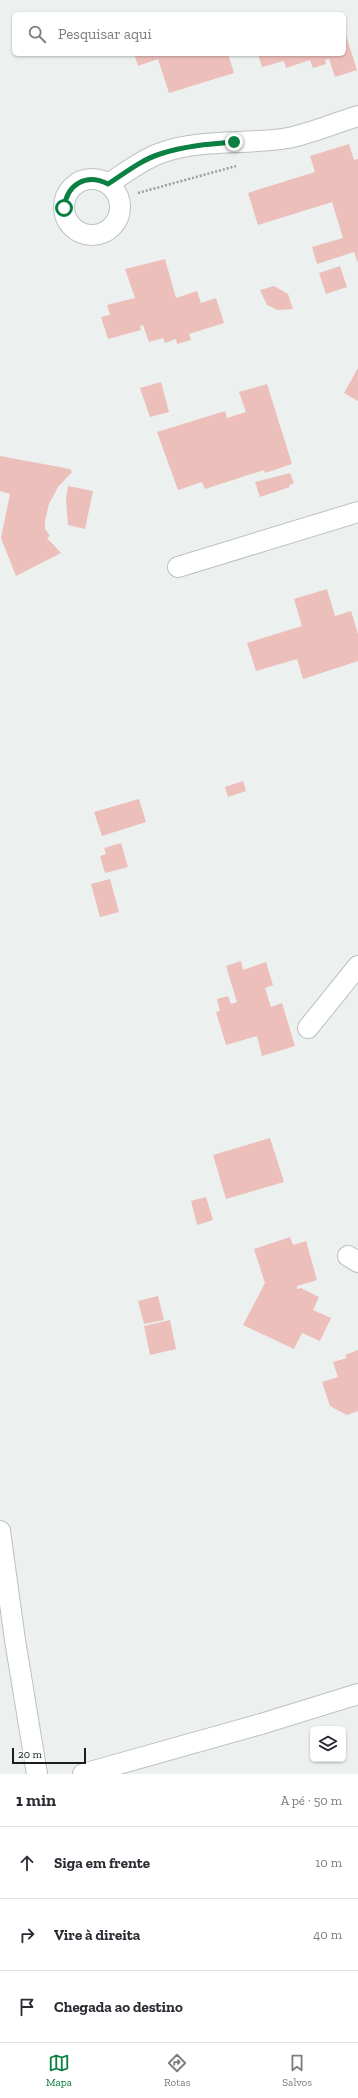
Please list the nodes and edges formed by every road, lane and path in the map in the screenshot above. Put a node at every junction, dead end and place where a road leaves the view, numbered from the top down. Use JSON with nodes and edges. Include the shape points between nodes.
{"nodes":[{"id":1,"x":358,"y":116,"type":"edge"},
{"id":2,"x":108,"y":184,"type":"dead end"},
{"id":3,"x":358,"y":512,"type":"edge"},
{"id":4,"x":178,"y":567,"type":"dead end"},
{"id":5,"x":358,"y":966,"type":"edge"},
{"id":6,"x":308,"y":1028,"type":"dead end"},
{"id":7,"x":0,"y":1531,"type":"edge"},
{"id":8,"x":7,"y":1640,"type":"edge"},
{"id":9,"x":358,"y":1694,"type":"edge"},
{"id":10,"x":37,"y":1774,"type":"edge"},
{"id":11,"x":83,"y":1774,"type":"edge"}],
"edges":[{"from":1,"to":2,"type":"street","via":[[290,137],[204,145],[166,152],[140,163]]},
{"from":3,"to":4,"type":"street"},
{"from":5,"to":6,"type":"street"},
{"from":7,"to":8,"type":"street"},
{"from":8,"to":10,"type":"street"},
{"from":9,"to":11,"type":"street"}]}
